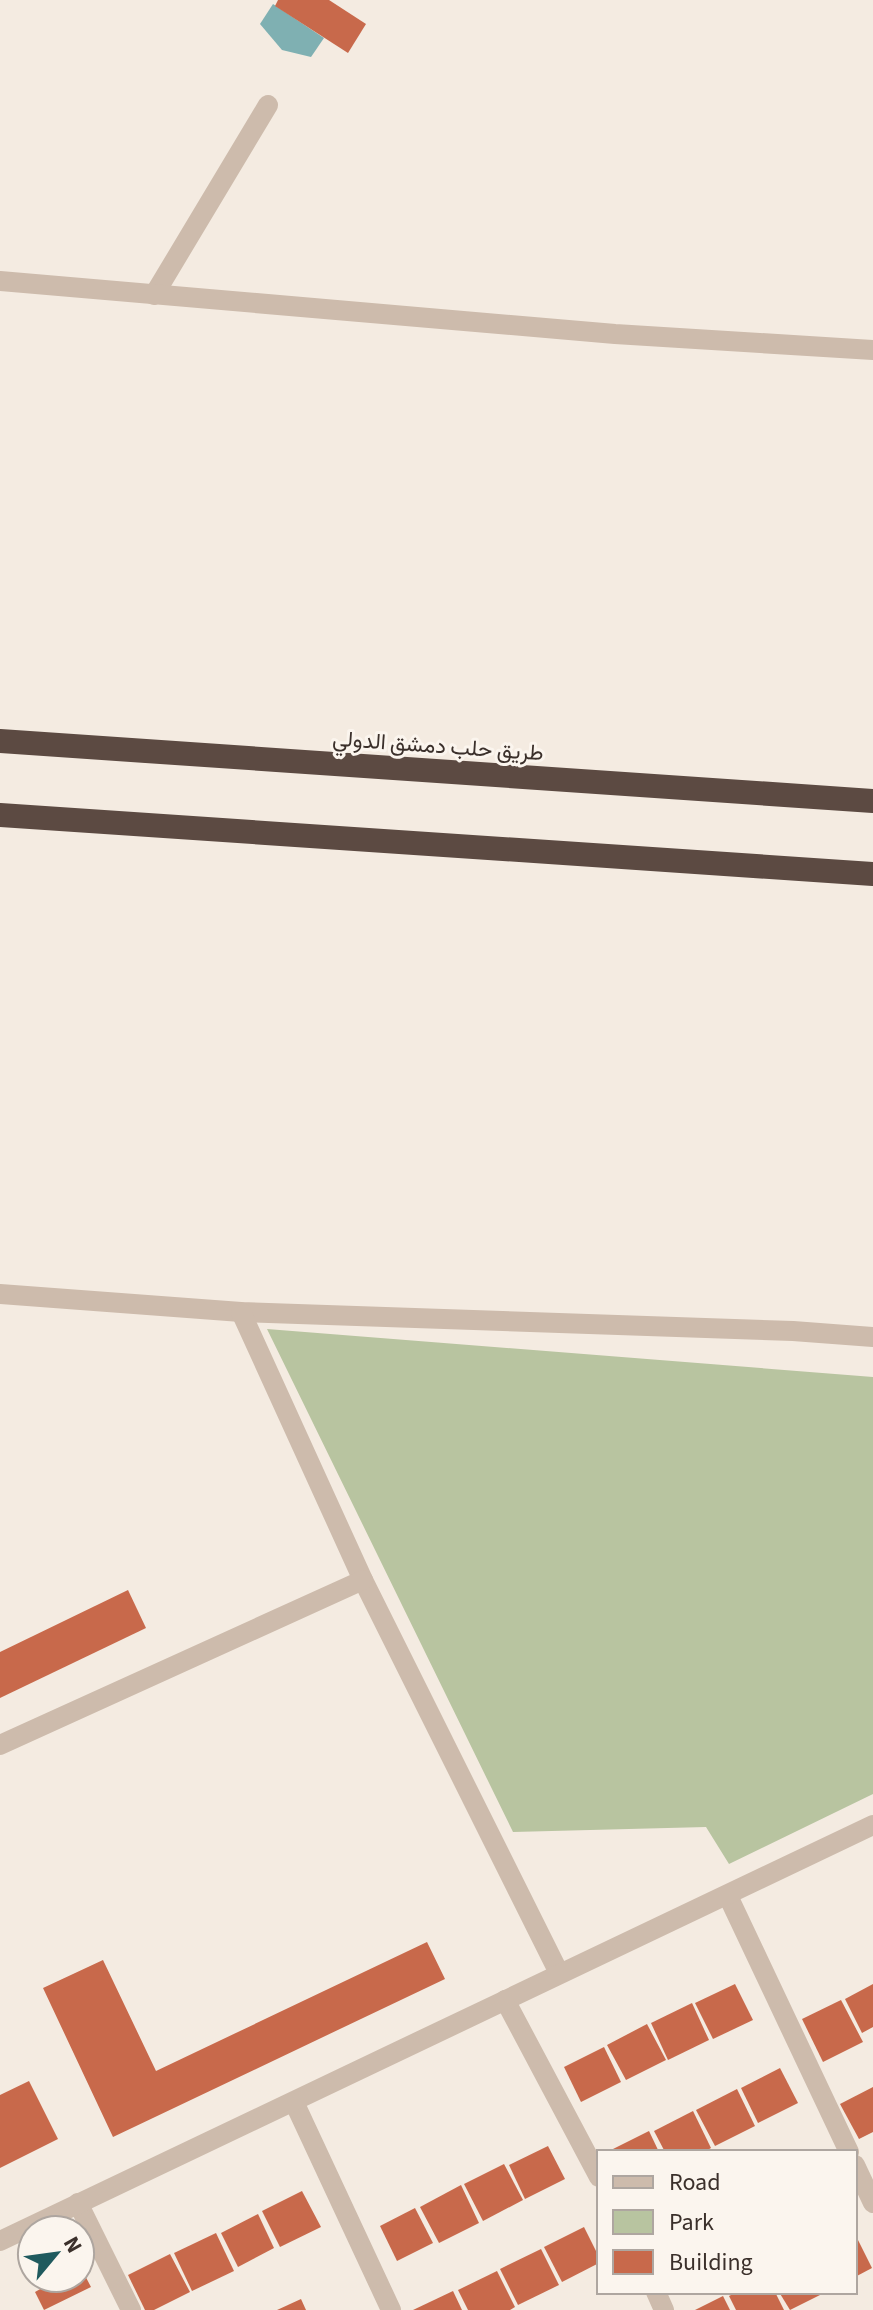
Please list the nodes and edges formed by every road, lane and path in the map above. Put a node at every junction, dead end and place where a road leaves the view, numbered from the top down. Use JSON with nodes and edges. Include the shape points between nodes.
{"nodes":[{"id":1,"x":268,"y":105,"type":"dead end"},
{"id":2,"x":0,"y":281,"type":"edge"},
{"id":3,"x":154,"y":295,"type":"junction"},
{"id":4,"x":873,"y":350,"type":"edge"},
{"id":5,"x":0,"y":741,"type":"edge"},
{"id":6,"x":873,"y":801,"type":"edge"},
{"id":7,"x":0,"y":815,"type":"edge"},
{"id":8,"x":873,"y":874,"type":"edge"},
{"id":9,"x":0,"y":1294,"type":"edge"},
{"id":10,"x":241,"y":1312,"type":"junction"},
{"id":11,"x":873,"y":1337,"type":"edge"},
{"id":12,"x":363,"y":1580,"type":"junction"},
{"id":13,"x":0,"y":1745,"type":"edge"},
{"id":14,"x":873,"y":1825,"type":"edge"},
{"id":15,"x":728,"y":1896,"type":"junction"},
{"id":16,"x":559,"y":1973,"type":"junction"},
{"id":17,"x":505,"y":2000,"type":"junction"},
{"id":18,"x":294,"y":2102,"type":"junction"},
{"id":19,"x":848,"y":2150,"type":"edge"},
{"id":20,"x":857,"y":2169,"type":"edge"},
{"id":21,"x":597,"y":2173,"type":"edge"},
{"id":22,"x":78,"y":2203,"type":"junction"},
{"id":23,"x":873,"y":2203,"type":"edge"},
{"id":24,"x":0,"y":2241,"type":"edge"},
{"id":25,"x":131,"y":2310,"type":"edge"},
{"id":26,"x":391,"y":2310,"type":"edge"}],
"edges":[{"from":1,"to":3,"type":"street"},
{"from":2,"to":3,"type":"street"},
{"from":3,"to":4,"type":"street"},
{"from":5,"to":6,"type":"highway","name":"طريق حلب دمشق الدولي"},
{"from":7,"to":8,"type":"highway"},
{"from":9,"to":10,"type":"street"},
{"from":10,"to":11,"type":"street"},
{"from":10,"to":12,"type":"street"},
{"from":12,"to":13,"type":"street"},
{"from":12,"to":16,"type":"street"},
{"from":14,"to":15,"type":"street"},
{"from":15,"to":16,"type":"street"},
{"from":15,"to":19,"type":"street"},
{"from":16,"to":17,"type":"street"},
{"from":17,"to":18,"type":"street"},
{"from":17,"to":21,"type":"street"},
{"from":18,"to":22,"type":"street"},
{"from":18,"to":26,"type":"street"},
{"from":20,"to":23,"type":"street"},
{"from":22,"to":24,"type":"street"},
{"from":22,"to":25,"type":"street"}]}
